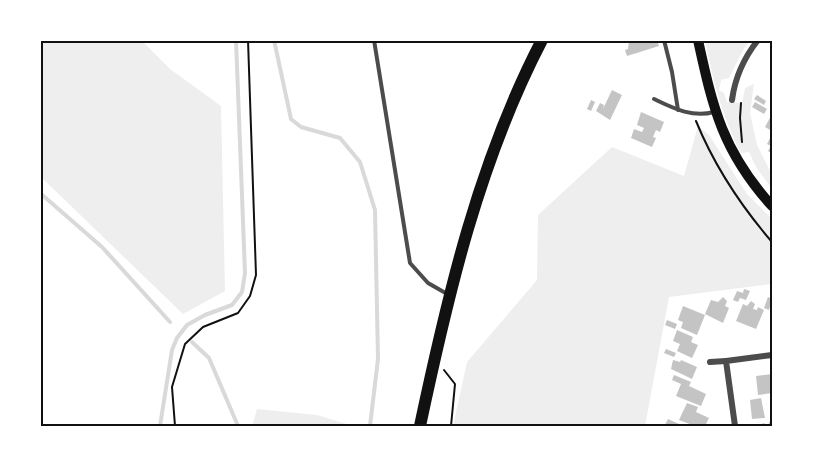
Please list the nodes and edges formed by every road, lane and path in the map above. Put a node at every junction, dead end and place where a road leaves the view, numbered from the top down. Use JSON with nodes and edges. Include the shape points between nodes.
{"nodes":[{"id":1,"x":248,"y":40,"type":"edge"},
{"id":2,"x":374,"y":40,"type":"edge"},
{"id":3,"x":542,"y":40,"type":"edge"},
{"id":4,"x":664,"y":40,"type":"edge"},
{"id":5,"x":698,"y":40,"type":"edge"},
{"id":6,"x":758,"y":40,"type":"edge"},
{"id":7,"x":654,"y":99,"type":"dead end"},
{"id":8,"x":732,"y":100,"type":"joint"},
{"id":9,"x":678,"y":110,"type":"junction"},
{"id":10,"x":714,"y":111,"type":"junction"},
{"id":11,"x":694,"y":114,"type":"junction"},
{"id":12,"x":742,"y":143,"type":"dead end"},
{"id":13,"x":772,"y":206,"type":"edge"},
{"id":14,"x":772,"y":242,"type":"edge"},
{"id":15,"x":449,"y":296,"type":"junction"},
{"id":16,"x":772,"y":355,"type":"edge"},
{"id":17,"x":434,"y":359,"type":"junction"},
{"id":18,"x":726,"y":361,"type":"junction"},
{"id":19,"x":710,"y":362,"type":"dead end"},
{"id":20,"x":175,"y":426,"type":"edge"},
{"id":21,"x":420,"y":426,"type":"edge"},
{"id":22,"x":451,"y":426,"type":"edge"},
{"id":23,"x":735,"y":426,"type":"edge"}],
"edges":[{"from":1,"to":20,"type":"path","via":[[256,275],[250,296],[238,313],[203,327],[184,344],[172,387]]},
{"from":2,"to":15,"type":"lane","via":[[410,263],[428,283]]},
{"from":3,"to":15,"type":"main road","via":[[498,136]]},
{"from":4,"to":9,"type":"lane"},
{"from":5,"to":10,"type":"main road"},
{"from":6,"to":8,"type":"street","via":[[740,68]]},
{"from":7,"to":9,"type":"lane"},
{"from":8,"to":12,"type":"path","via":[[741,102]]},
{"from":9,"to":11,"type":"lane"},
{"from":10,"to":11,"type":"lane"},
{"from":10,"to":13,"type":"main road","via":[[736,159]]},
{"from":11,"to":14,"type":"path","via":[[726,179]]},
{"from":15,"to":17,"type":"main road"},
{"from":16,"to":18,"type":"street"},
{"from":17,"to":21,"type":"main road"},
{"from":17,"to":22,"type":"path","via":[[455,384]]},
{"from":18,"to":19,"type":"street"},
{"from":18,"to":23,"type":"street"}]}
